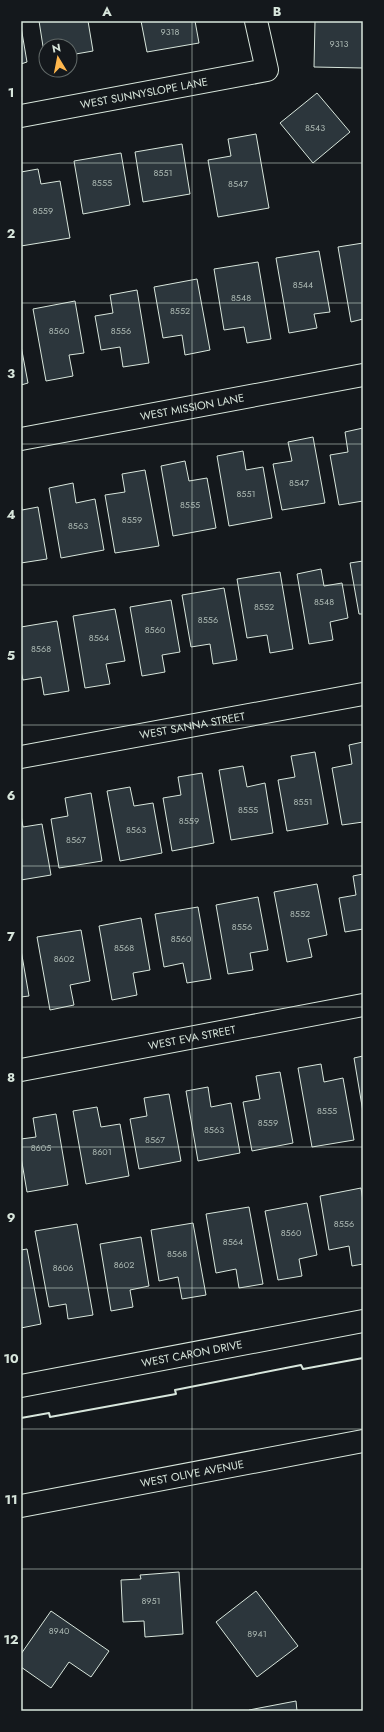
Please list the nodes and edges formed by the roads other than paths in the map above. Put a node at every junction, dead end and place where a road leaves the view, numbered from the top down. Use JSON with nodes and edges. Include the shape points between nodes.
{"nodes":[{"id":1,"x":256,"y":21,"type":"edge"},
{"id":2,"x":21,"y":116,"type":"edge"},
{"id":3,"x":363,"y":375,"type":"edge"},
{"id":4,"x":21,"y":439,"type":"edge"},
{"id":5,"x":363,"y":694,"type":"edge"},
{"id":6,"x":21,"y":757,"type":"edge"},
{"id":7,"x":363,"y":1005,"type":"edge"},
{"id":8,"x":21,"y":1070,"type":"edge"},
{"id":9,"x":363,"y":1321,"type":"edge"},
{"id":10,"x":21,"y":1386,"type":"edge"},
{"id":11,"x":363,"y":1441,"type":"edge"},
{"id":12,"x":21,"y":1506,"type":"edge"}],
"edges":[{"from":1,"to":2,"type":"street","name":"WEST SUNNYSLOPE LANE","via":[[267,70]]},
{"from":3,"to":4,"type":"street","name":"WEST MISSION LANE"},
{"from":5,"to":6,"type":"street","name":"WEST SANNA STREET"},
{"from":7,"to":8,"type":"street","name":"WEST EVA STREET"},
{"from":9,"to":10,"type":"street","name":"WEST CARON DRIVE"},
{"from":11,"to":12,"type":"street","name":"WEST OLIVE AVENUE"}]}
